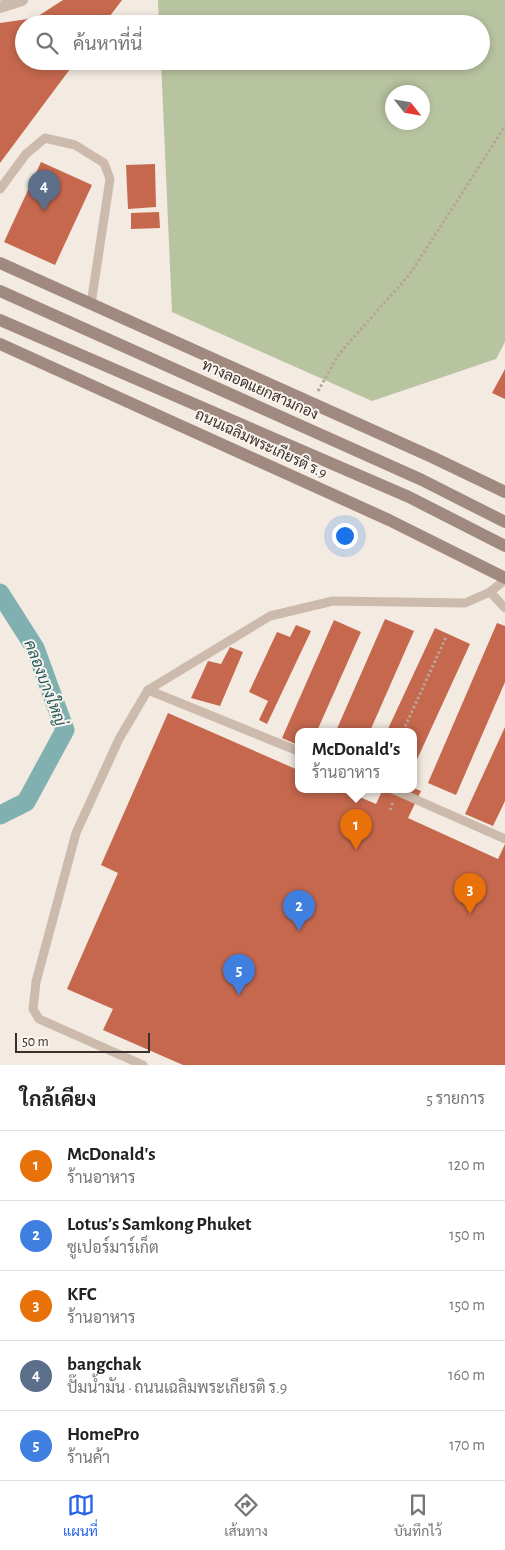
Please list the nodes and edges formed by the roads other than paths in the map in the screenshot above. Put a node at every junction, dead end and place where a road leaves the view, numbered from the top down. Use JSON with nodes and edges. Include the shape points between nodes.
{"nodes":[{"id":1,"x":22,"y":0,"type":"edge"},
{"id":2,"x":0,"y":7,"type":"edge"},
{"id":3,"x":0,"y":189,"type":"edge"},
{"id":4,"x":0,"y":263,"type":"edge"},
{"id":5,"x":0,"y":291,"type":"edge"},
{"id":6,"x":91,"y":304,"type":"junction"},
{"id":7,"x":0,"y":320,"type":"edge"},
{"id":8,"x":0,"y":344,"type":"edge"},
{"id":9,"x":505,"y":492,"type":"edge"},
{"id":10,"x":505,"y":522,"type":"edge"},
{"id":11,"x":505,"y":546,"type":"edge"},
{"id":12,"x":505,"y":579,"type":"edge"},
{"id":13,"x":490,"y":592,"type":"junction"},
{"id":14,"x":505,"y":608,"type":"edge"},
{"id":15,"x":148,"y":690,"type":"junction"},
{"id":16,"x":295,"y":750,"type":"edge"},
{"id":17,"x":401,"y":793,"type":"edge"},
{"id":18,"x":505,"y":839,"type":"edge"},
{"id":19,"x":143,"y":1065,"type":"edge"}],
"edges":[{"from":1,"to":2,"type":"street"},
{"from":3,"to":6,"type":"lane","via":[[26,154],[45,138],[75,144],[104,163],[110,179]]},
{"from":4,"to":6,"type":"main road"},
{"from":5,"to":10,"type":"main road","name":"ทางลอดแยกสามกอง","via":[[422,480]]},
{"from":6,"to":9,"type":"main road"},
{"from":7,"to":11,"type":"main road","via":[[409,496]]},
{"from":8,"to":12,"type":"main road","name":"ถนนเฉลิมพระเกียรติ ร.9","via":[[389,520]]},
{"from":12,"to":13,"type":"lane"},
{"from":13,"to":14,"type":"lane"},
{"from":13,"to":15,"type":"lane","via":[[465,603],[333,601],[270,616]]},
{"from":15,"to":16,"type":"lane"},
{"from":15,"to":19,"type":"lane","via":[[119,739],[76,834],[36,982],[33,1009],[39,1019]]},
{"from":17,"to":18,"type":"lane"}]}
